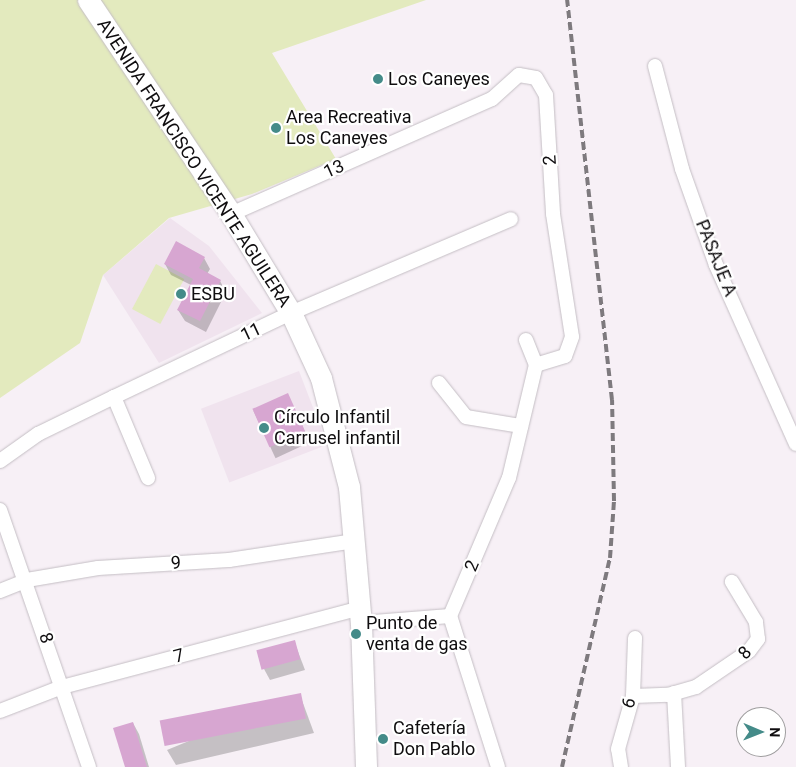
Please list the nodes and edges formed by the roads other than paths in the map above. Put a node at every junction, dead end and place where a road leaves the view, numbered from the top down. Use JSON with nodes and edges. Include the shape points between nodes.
{"nodes":[{"id":1,"x":88,"y":0,"type":"edge"},
{"id":2,"x":656,"y":66,"type":"dead end"},
{"id":3,"x":492,"y":99,"type":"joint"},
{"id":4,"x":231,"y":214,"type":"junction"},
{"id":5,"x":511,"y":219,"type":"dead end"},
{"id":6,"x":291,"y":313,"type":"junction"},
{"id":7,"x":526,"y":340,"type":"dead end"},
{"id":8,"x":536,"y":364,"type":"junction"},
{"id":9,"x":439,"y":382,"type":"dead end"},
{"id":10,"x":114,"y":397,"type":"junction"},
{"id":11,"x":521,"y":426,"type":"junction"},
{"id":12,"x":796,"y":444,"type":"edge"},
{"id":13,"x":0,"y":461,"type":"edge"},
{"id":14,"x":148,"y":478,"type":"dead end"},
{"id":15,"x":0,"y":510,"type":"edge"},
{"id":16,"x":355,"y":541,"type":"junction"},
{"id":17,"x":27,"y":580,"type":"junction"},
{"id":18,"x":732,"y":582,"type":"dead end"},
{"id":19,"x":0,"y":591,"type":"edge"},
{"id":20,"x":360,"y":616,"type":"junction"},
{"id":21,"x":450,"y":616,"type":"junction"},
{"id":22,"x":635,"y":638,"type":"dead end"},
{"id":23,"x":62,"y":687,"type":"junction"},
{"id":24,"x":674,"y":693,"type":"junction"},
{"id":25,"x":633,"y":696,"type":"junction"},
{"id":26,"x":0,"y":711,"type":"edge"},
{"id":27,"x":89,"y":767,"type":"edge"},
{"id":28,"x":366,"y":767,"type":"edge"},
{"id":29,"x":498,"y":767,"type":"edge"},
{"id":30,"x":621,"y":767,"type":"edge"},
{"id":31,"x":678,"y":767,"type":"edge"}],
"edges":[{"from":1,"to":4,"type":"main road","name":"AVENIDA FRANCISCO VICENTE AGUILERA"},
{"from":2,"to":12,"type":"street","name":"PASAJE A","via":[[682,169],[716,265]]},
{"from":3,"to":4,"type":"street","name":"13"},
{"from":3,"to":8,"type":"street","name":"2","via":[[519,75],[536,78],[546,95],[553,214],[572,337],[565,356]]},
{"from":4,"to":6,"type":"main road","name":"AVENIDA FRANCISCO VICENTE AGUILERA"},
{"from":5,"to":6,"type":"street","name":"11"},
{"from":6,"to":10,"type":"street","name":"11"},
{"from":6,"to":16,"type":"main road","name":"AVENIDA FRANCISCO VICENTE AGUILERA","via":[[321,378],[349,487]]},
{"from":7,"to":8,"type":"street"},
{"from":8,"to":11,"type":"street","name":"2"},
{"from":9,"to":11,"type":"street","via":[[466,417]]},
{"from":10,"to":13,"type":"street","name":"11","via":[[38,434]]},
{"from":10,"to":14,"type":"street"},
{"from":11,"to":21,"type":"street","name":"2","via":[[509,478]]},
{"from":15,"to":17,"type":"street","name":"8"},
{"from":16,"to":17,"type":"street","name":"9","via":[[229,560],[98,568]]},
{"from":16,"to":20,"type":"main road","name":"AVENIDA FRANCISCO VICENTE AGUILERA"},
{"from":17,"to":19,"type":"street","name":"9"},
{"from":17,"to":23,"type":"street","name":"8"},
{"from":18,"to":24,"type":"street","name":"8","via":[[756,622],[758,639],[729,668],[696,687]]},
{"from":20,"to":21,"type":"street","name":"7"},
{"from":20,"to":23,"type":"street","name":"7"},
{"from":20,"to":28,"type":"main road","name":"AVENIDA FRANCISCO VICENTE AGUILERA"},
{"from":21,"to":29,"type":"street"},
{"from":22,"to":25,"type":"street","name":"6"},
{"from":23,"to":26,"type":"street","name":"7"},
{"from":23,"to":27,"type":"street","name":"8"},
{"from":24,"to":25,"type":"street","name":"8"},
{"from":24,"to":31,"type":"street"},
{"from":25,"to":30,"type":"street","name":"6","via":[[622,725]]}]}
